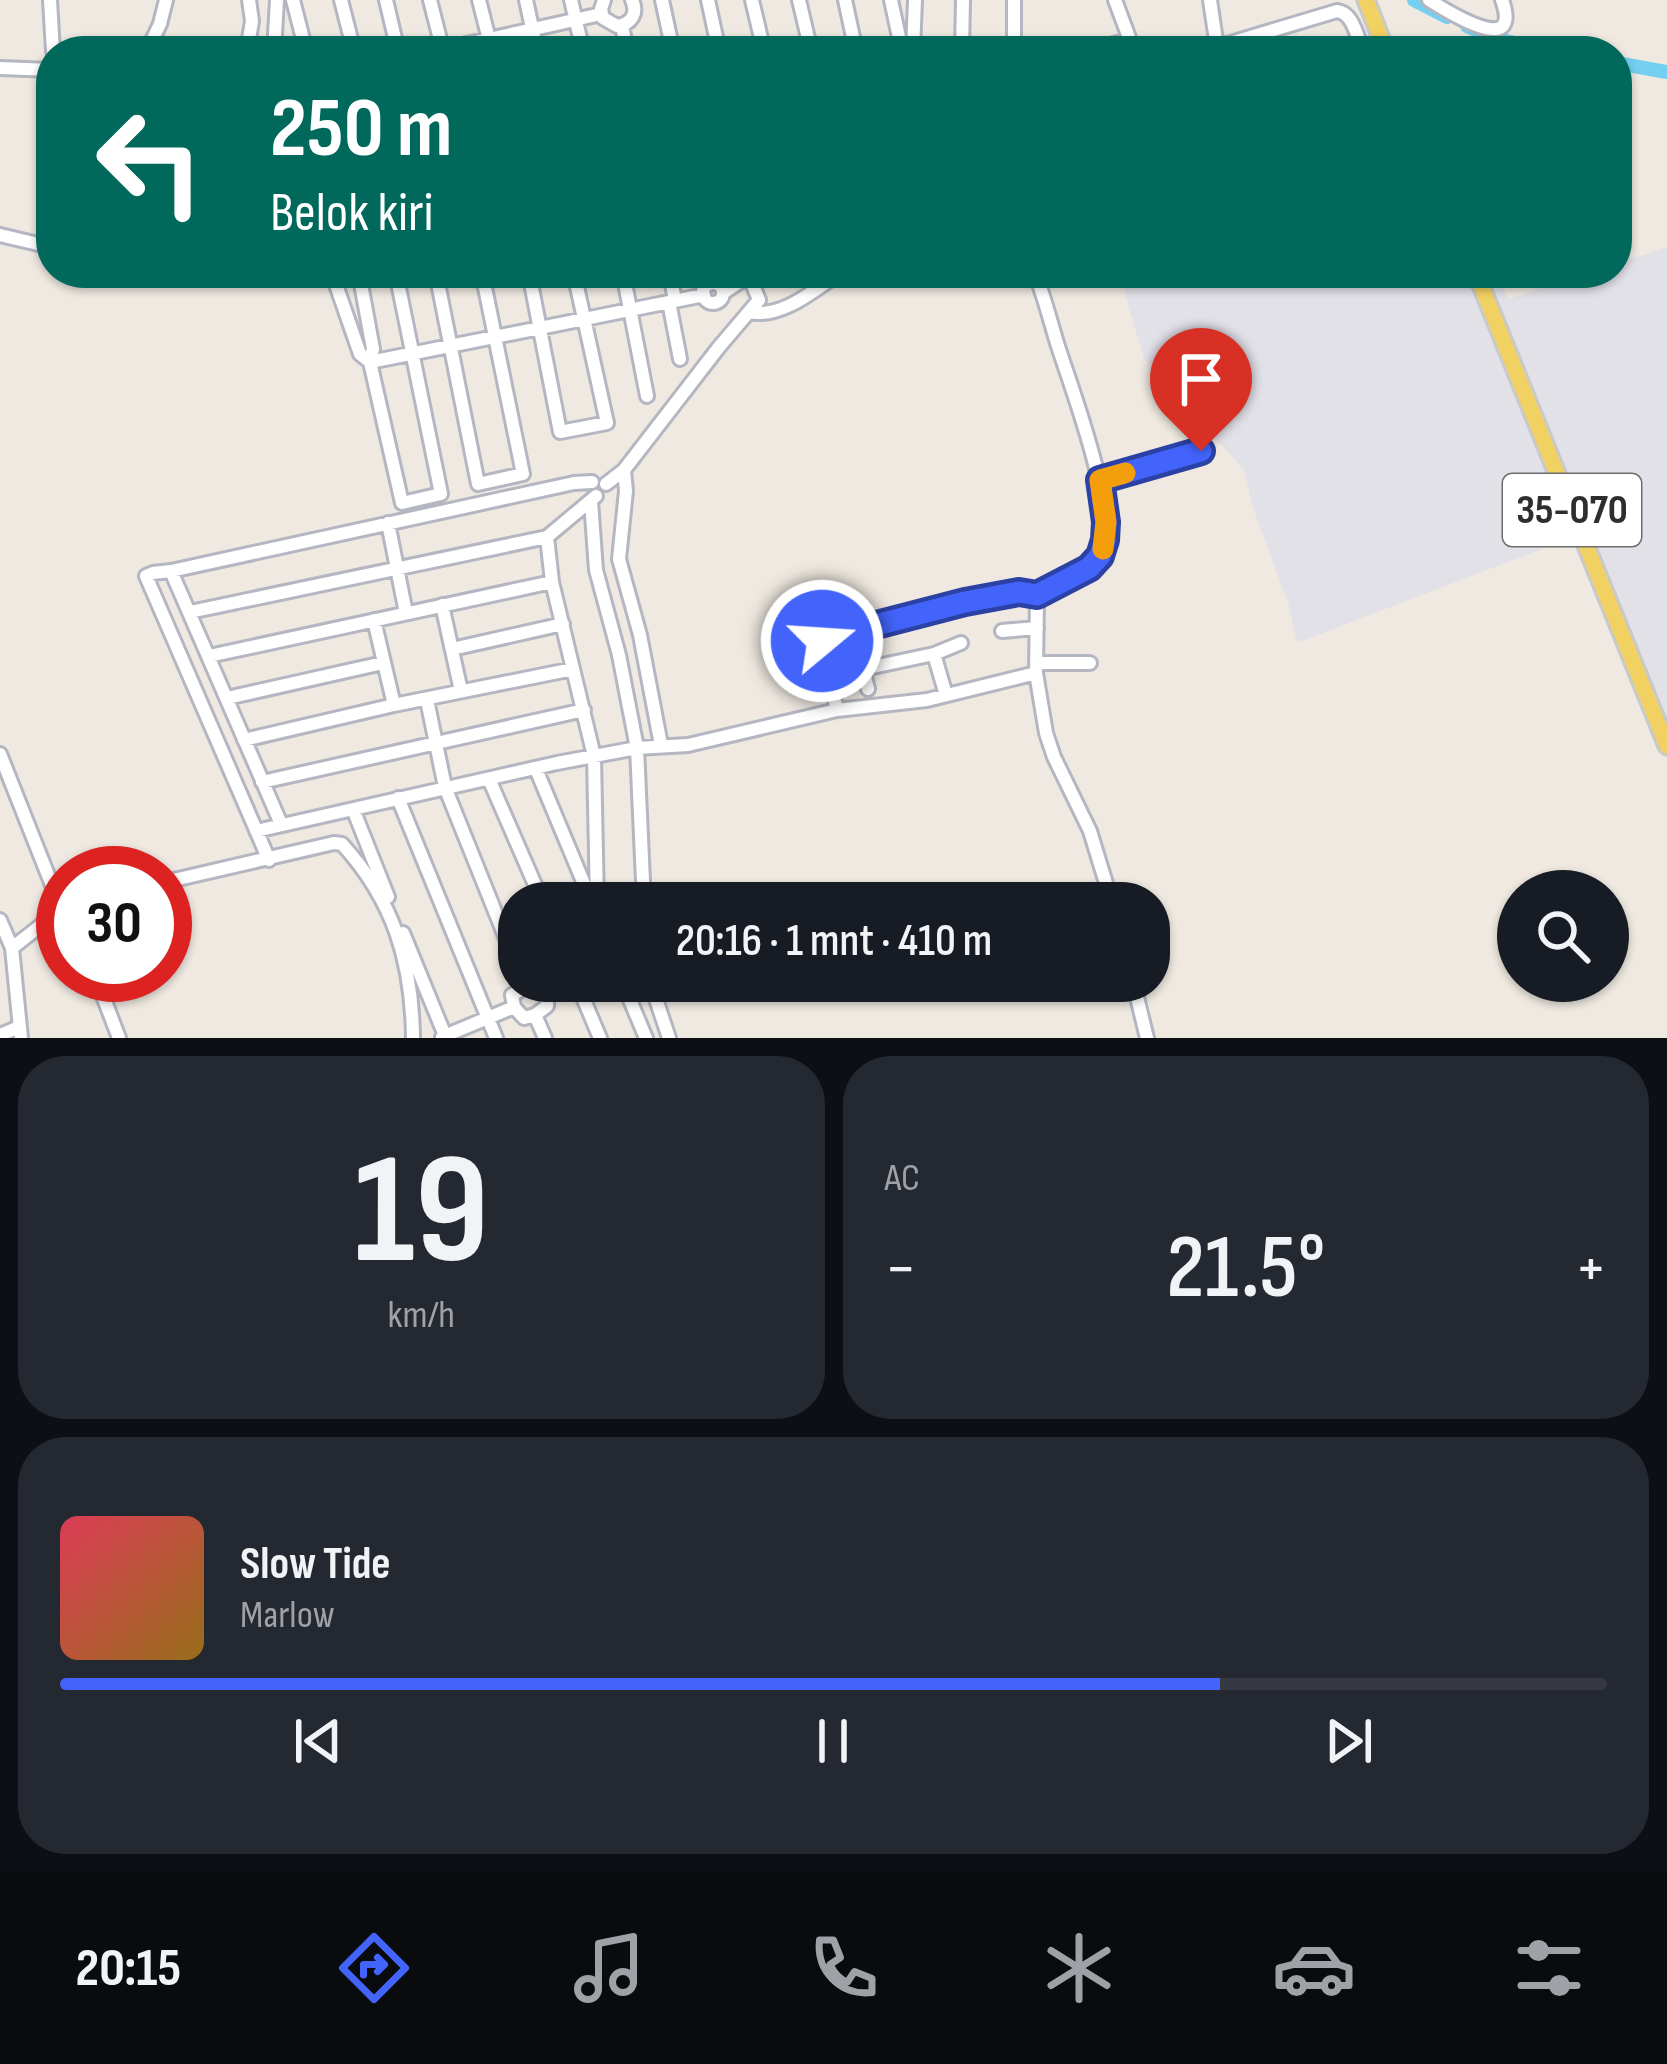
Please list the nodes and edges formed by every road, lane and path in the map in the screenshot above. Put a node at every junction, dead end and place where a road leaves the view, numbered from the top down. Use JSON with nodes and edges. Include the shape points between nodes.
{"nodes":[{"id":1,"x":50,"y":0,"type":"edge"},
{"id":2,"x":166,"y":0,"type":"edge"},
{"id":3,"x":249,"y":0,"type":"edge"},
{"id":4,"x":277,"y":0,"type":"edge"},
{"id":5,"x":293,"y":0,"type":"edge"},
{"id":6,"x":341,"y":0,"type":"edge"},
{"id":7,"x":386,"y":0,"type":"edge"},
{"id":8,"x":430,"y":0,"type":"edge"},
{"id":9,"x":479,"y":0,"type":"edge"},
{"id":10,"x":526,"y":0,"type":"edge"},
{"id":11,"x":571,"y":0,"type":"edge"},
{"id":12,"x":660,"y":0,"type":"edge"},
{"id":13,"x":708,"y":0,"type":"edge"},
{"id":14,"x":752,"y":0,"type":"edge"},
{"id":15,"x":799,"y":0,"type":"edge"},
{"id":16,"x":845,"y":0,"type":"edge"},
{"id":17,"x":891,"y":0,"type":"edge"},
{"id":18,"x":915,"y":0,"type":"edge"},
{"id":19,"x":963,"y":0,"type":"edge"},
{"id":20,"x":1015,"y":0,"type":"edge"},
{"id":21,"x":1115,"y":0,"type":"edge"},
{"id":22,"x":1210,"y":0,"type":"edge"},
{"id":23,"x":1366,"y":0,"type":"edge"},
{"id":24,"x":1429,"y":0,"type":"edge"},
{"id":25,"x":1502,"y":0,"type":"edge"},
{"id":26,"x":633,"y":3,"type":"edge"},
{"id":27,"x":1341,"y":6,"type":"edge"},
{"id":28,"x":603,"y":7,"type":"edge"},
{"id":29,"x":576,"y":20,"type":"junction"},
{"id":30,"x":622,"y":26,"type":"junction"},
{"id":31,"x":532,"y":30,"type":"junction"},
{"id":32,"x":52,"y":36,"type":"edge"},
{"id":33,"x":154,"y":36,"type":"edge"},
{"id":34,"x":249,"y":36,"type":"edge"},
{"id":35,"x":275,"y":36,"type":"edge"},
{"id":36,"x":302,"y":36,"type":"edge"},
{"id":37,"x":350,"y":36,"type":"edge"},
{"id":38,"x":394,"y":36,"type":"edge"},
{"id":39,"x":437,"y":36,"type":"edge"},
{"id":40,"x":488,"y":36,"type":"edge"},
{"id":41,"x":515,"y":36,"type":"edge"},
{"id":42,"x":533,"y":36,"type":"edge"},
{"id":43,"x":580,"y":36,"type":"edge"},
{"id":44,"x":624,"y":36,"type":"edge"},
{"id":45,"x":670,"y":36,"type":"edge"},
{"id":46,"x":716,"y":36,"type":"edge"},
{"id":47,"x":760,"y":36,"type":"edge"},
{"id":48,"x":807,"y":36,"type":"edge"},
{"id":49,"x":853,"y":36,"type":"edge"},
{"id":50,"x":899,"y":36,"type":"edge"},
{"id":51,"x":914,"y":36,"type":"edge"},
{"id":52,"x":962,"y":36,"type":"edge"},
{"id":53,"x":1014,"y":36,"type":"edge"},
{"id":54,"x":1128,"y":36,"type":"edge"},
{"id":55,"x":1215,"y":36,"type":"edge"},
{"id":56,"x":1257,"y":36,"type":"edge"},
{"id":57,"x":1356,"y":36,"type":"edge"},
{"id":58,"x":1380,"y":36,"type":"edge"},
{"id":59,"x":0,"y":68,"type":"edge"},
{"id":60,"x":36,"y":69,"type":"edge"},
{"id":61,"x":0,"y":235,"type":"edge"},
{"id":62,"x":36,"y":243,"type":"edge"},
{"id":63,"x":337,"y":288,"type":"edge"},
{"id":64,"x":361,"y":288,"type":"edge"},
{"id":65,"x":399,"y":288,"type":"edge"},
{"id":66,"x":439,"y":288,"type":"edge"},
{"id":67,"x":485,"y":288,"type":"edge"},
{"id":68,"x":532,"y":288,"type":"edge"},
{"id":69,"x":577,"y":288,"type":"edge"},
{"id":70,"x":626,"y":288,"type":"edge"},
{"id":71,"x":671,"y":288,"type":"edge"},
{"id":72,"x":720,"y":288,"type":"edge"},
{"id":73,"x":755,"y":288,"type":"edge"},
{"id":74,"x":816,"y":288,"type":"edge"},
{"id":75,"x":1040,"y":288,"type":"edge"},
{"id":76,"x":1482,"y":288,"type":"edge"},
{"id":77,"x":672,"y":302,"type":"junction"},
{"id":78,"x":631,"y":310,"type":"junction"},
{"id":79,"x":749,"y":312,"type":"junction"},
{"id":80,"x":584,"y":319,"type":"junction"},
{"id":81,"x":540,"y":328,"type":"junction"},
{"id":82,"x":496,"y":337,"type":"junction"},
{"id":83,"x":451,"y":345,"type":"junction"},
{"id":84,"x":412,"y":352,"type":"junction"},
{"id":85,"x":680,"y":358,"type":"dead end"},
{"id":86,"x":370,"y":362,"type":"junction"},
{"id":87,"x":647,"y":396,"type":"dead end"},
{"id":88,"x":1201,"y":451,"type":"dead end"},
{"id":89,"x":624,"y":470,"type":"junction"},
{"id":90,"x":1100,"y":480,"type":"junction"},
{"id":91,"x":596,"y":491,"type":"junction"},
{"id":92,"x":388,"y":524,"type":"junction"},
{"id":93,"x":547,"y":537,"type":"junction"},
{"id":94,"x":397,"y":567,"type":"junction"},
{"id":95,"x":171,"y":571,"type":"junction"},
{"id":96,"x":552,"y":582,"type":"junction"},
{"id":97,"x":1037,"y":595,"type":"junction"},
{"id":98,"x":442,"y":605,"type":"junction"},
{"id":99,"x":190,"y":612,"type":"junction"},
{"id":100,"x":406,"y":613,"type":"junction"},
{"id":101,"x":374,"y":620,"type":"junction"},
{"id":102,"x":563,"y":624,"type":"junction"},
{"id":103,"x":1037,"y":628,"type":"junction"},
{"id":104,"x":1002,"y":632,"type":"dead end"},
{"id":105,"x":962,"y":643,"type":"dead end"},
{"id":106,"x":452,"y":650,"type":"junction"},
{"id":107,"x":934,"y":654,"type":"junction"},
{"id":108,"x":209,"y":656,"type":"junction"},
{"id":109,"x":383,"y":663,"type":"junction"},
{"id":110,"x":1090,"y":663,"type":"dead end"},
{"id":111,"x":1036,"y":668,"type":"junction"},
{"id":112,"x":573,"y":669,"type":"junction"},
{"id":113,"x":868,"y":689,"type":"dead end"},
{"id":114,"x":461,"y":691,"type":"junction"},
{"id":115,"x":946,"y":695,"type":"junction"},
{"id":116,"x":227,"y":698,"type":"junction"},
{"id":117,"x":427,"y":700,"type":"junction"},
{"id":118,"x":394,"y":705,"type":"junction"},
{"id":119,"x":584,"y":710,"type":"junction"},
{"id":120,"x":837,"y":710,"type":"junction"},
{"id":121,"x":244,"y":740,"type":"junction"},
{"id":122,"x":436,"y":743,"type":"junction"},
{"id":123,"x":669,"y":746,"type":"junction"},
{"id":124,"x":1667,"y":746,"type":"edge"},
{"id":125,"x":638,"y":748,"type":"junction"},
{"id":126,"x":0,"y":754,"type":"edge"},
{"id":127,"x":587,"y":758,"type":"junction"},
{"id":128,"x":536,"y":769,"type":"junction"},
{"id":129,"x":489,"y":778,"type":"junction"},
{"id":130,"x":262,"y":782,"type":"junction"},
{"id":131,"x":445,"y":787,"type":"junction"},
{"id":132,"x":398,"y":798,"type":"junction"},
{"id":133,"x":353,"y":809,"type":"junction"},
{"id":134,"x":281,"y":824,"type":"junction"},
{"id":135,"x":256,"y":831,"type":"junction"},
{"id":136,"x":37,"y":846,"type":"edge"},
{"id":137,"x":269,"y":860,"type":"junction"},
{"id":138,"x":192,"y":876,"type":"edge"},
{"id":139,"x":534,"y":882,"type":"edge"},
{"id":140,"x":585,"y":882,"type":"edge"},
{"id":141,"x":594,"y":882,"type":"edge"},
{"id":142,"x":643,"y":882,"type":"edge"},
{"id":143,"x":1106,"y":882,"type":"edge"},
{"id":144,"x":498,"y":919,"type":"edge"},
{"id":145,"x":0,"y":920,"type":"edge"},
{"id":146,"x":36,"y":930,"type":"edge"},
{"id":147,"x":12,"y":948,"type":"junction"},
{"id":148,"x":105,"y":1002,"type":"edge"},
{"id":149,"x":513,"y":1002,"type":"edge"},
{"id":150,"x":546,"y":1002,"type":"edge"},
{"id":151,"x":585,"y":1002,"type":"edge"},
{"id":152,"x":631,"y":1002,"type":"edge"},
{"id":153,"x":656,"y":1002,"type":"edge"},
{"id":154,"x":1138,"y":1002,"type":"edge"},
{"id":155,"x":657,"y":1006,"type":"junction"},
{"id":156,"x":514,"y":1007,"type":"junction"},
{"id":157,"x":635,"y":1013,"type":"junction"},
{"id":158,"x":535,"y":1015,"type":"junction"},
{"id":159,"x":488,"y":1018,"type":"junction"},
{"id":160,"x":20,"y":1033,"type":"edge"},
{"id":161,"x":0,"y":1035,"type":"edge"},
{"id":162,"x":444,"y":1037,"type":"edge"},
{"id":163,"x":119,"y":1038,"type":"edge"},
{"id":164,"x":413,"y":1038,"type":"edge"},
{"id":165,"x":496,"y":1038,"type":"edge"},
{"id":166,"x":545,"y":1038,"type":"edge"},
{"id":167,"x":600,"y":1038,"type":"edge"},
{"id":168,"x":646,"y":1038,"type":"edge"},
{"id":169,"x":669,"y":1038,"type":"edge"},
{"id":170,"x":1147,"y":1038,"type":"edge"}],
"edges":[{"from":1,"to":32,"type":"street"},
{"from":2,"to":33,"type":"street"},
{"from":3,"to":34,"type":"street"},
{"from":4,"to":35,"type":"street"},
{"from":5,"to":36,"type":"street"},
{"from":6,"to":37,"type":"street"},
{"from":7,"to":38,"type":"street"},
{"from":8,"to":39,"type":"street"},
{"from":9,"to":40,"type":"street"},
{"from":10,"to":31,"type":"street"},
{"from":11,"to":29,"type":"street"},
{"from":12,"to":26,"type":"street"},
{"from":12,"to":45,"type":"street"},
{"from":13,"to":46,"type":"street"},
{"from":14,"to":47,"type":"street"},
{"from":15,"to":48,"type":"street"},
{"from":16,"to":49,"type":"street"},
{"from":17,"to":50,"type":"street"},
{"from":18,"to":51,"type":"street"},
{"from":19,"to":52,"type":"street"},
{"from":20,"to":53,"type":"street"},
{"from":21,"to":54,"type":"street"},
{"from":22,"to":55,"type":"street"},
{"from":23,"to":58,"type":"main road"},
{"from":24,"to":25,"type":"street","via":[[1499,29],[1508,16]]},
{"from":26,"to":30,"type":"street","via":[[632,19]]},
{"from":27,"to":56,"type":"street"},
{"from":27,"to":57,"type":"street"},
{"from":28,"to":29,"type":"street"},
{"from":28,"to":30,"type":"street","via":[[609,24]]},
{"from":29,"to":31,"type":"street"},
{"from":29,"to":43,"type":"street"},
{"from":30,"to":44,"type":"street"},
{"from":31,"to":41,"type":"street"},
{"from":31,"to":42,"type":"street"},
{"from":59,"to":60,"type":"street"},
{"from":61,"to":62,"type":"street"},
{"from":63,"to":86,"type":"street"},
{"from":64,"to":86,"type":"street"},
{"from":65,"to":84,"type":"street"},
{"from":66,"to":83,"type":"street"},
{"from":67,"to":82,"type":"street"},
{"from":68,"to":81,"type":"street"},
{"from":69,"to":80,"type":"street"},
{"from":70,"to":78,"type":"street"},
{"from":71,"to":77,"type":"street"},
{"from":72,"to":77,"type":"street","via":[[716,303],[704,295]]},
{"from":73,"to":79,"type":"street","via":[[759,298]]},
{"from":74,"to":79,"type":"street","via":[[786,307]]},
{"from":75,"to":90,"type":"street"},
{"from":76,"to":124,"type":"main road","number":"35-070"},
{"from":77,"to":78,"type":"street"},
{"from":77,"to":85,"type":"street"},
{"from":78,"to":80,"type":"street"},
{"from":78,"to":87,"type":"street"},
{"from":79,"to":89,"type":"street"},
{"from":80,"to":81,"type":"street"},
{"from":80,"to":81,"type":"street","via":[[607,424],[560,432]]},
{"from":81,"to":82,"type":"street"},
{"from":82,"to":83,"type":"street"},
{"from":82,"to":83,"type":"street","via":[[523,474],[478,484]]},
{"from":83,"to":84,"type":"street"},
{"from":84,"to":86,"type":"street"},
{"from":84,"to":86,"type":"street","via":[[441,494],[402,503]]},
{"from":88,"to":90,"type":"street"},
{"from":89,"to":91,"type":"street"},
{"from":89,"to":123,"type":"street","via":[[619,559]]},
{"from":90,"to":97,"type":"street","via":[[1100,556]]},
{"from":91,"to":92,"type":"street","via":[[574,483]]},
{"from":91,"to":93,"type":"street"},
{"from":91,"to":125,"type":"street","via":[[596,570]]},
{"from":92,"to":94,"type":"street"},
{"from":92,"to":95,"type":"street"},
{"from":93,"to":94,"type":"street"},
{"from":93,"to":96,"type":"street"},
{"from":94,"to":99,"type":"street"},
{"from":94,"to":100,"type":"street"},
{"from":95,"to":99,"type":"street"},
{"from":95,"to":135,"type":"street","via":[[146,580]]},
{"from":96,"to":98,"type":"street"},
{"from":96,"to":102,"type":"street"},
{"from":97,"to":103,"type":"street"},
{"from":97,"to":120,"type":"street","via":[[965,602],[824,638]]},
{"from":98,"to":100,"type":"street"},
{"from":98,"to":106,"type":"street"},
{"from":99,"to":108,"type":"street"},
{"from":100,"to":101,"type":"street"},
{"from":101,"to":108,"type":"street"},
{"from":101,"to":109,"type":"street"},
{"from":102,"to":106,"type":"street"},
{"from":102,"to":112,"type":"street"},
{"from":103,"to":104,"type":"street"},
{"from":103,"to":111,"type":"street"},
{"from":105,"to":107,"type":"street"},
{"from":106,"to":114,"type":"street"},
{"from":107,"to":113,"type":"street","via":[[868,668]]},
{"from":107,"to":115,"type":"street"},
{"from":108,"to":116,"type":"street"},
{"from":109,"to":116,"type":"street"},
{"from":109,"to":118,"type":"street"},
{"from":110,"to":111,"type":"street"},
{"from":111,"to":115,"type":"street"},
{"from":111,"to":143,"type":"street","via":[[1046,733]]},
{"from":112,"to":114,"type":"street"},
{"from":112,"to":119,"type":"street"},
{"from":114,"to":117,"type":"street"},
{"from":115,"to":120,"type":"street"},
{"from":116,"to":121,"type":"street"},
{"from":117,"to":118,"type":"street"},
{"from":117,"to":122,"type":"street"},
{"from":118,"to":121,"type":"street"},
{"from":119,"to":122,"type":"street"},
{"from":119,"to":127,"type":"street"},
{"from":120,"to":123,"type":"street"},
{"from":121,"to":130,"type":"street"},
{"from":122,"to":130,"type":"street"},
{"from":122,"to":131,"type":"street"},
{"from":123,"to":125,"type":"street"},
{"from":125,"to":127,"type":"street"},
{"from":125,"to":142,"type":"street"},
{"from":126,"to":136,"type":"street"},
{"from":127,"to":128,"type":"street"},
{"from":127,"to":141,"type":"street","via":[[595,787]]},
{"from":128,"to":129,"type":"street"},
{"from":128,"to":140,"type":"street"},
{"from":129,"to":131,"type":"street"},
{"from":129,"to":139,"type":"street"},
{"from":130,"to":134,"type":"street"},
{"from":131,"to":132,"type":"street"},
{"from":131,"to":144,"type":"street"},
{"from":132,"to":133,"type":"street"},
{"from":132,"to":159,"type":"street"},
{"from":133,"to":134,"type":"street"},
{"from":133,"to":162,"type":"street"},
{"from":134,"to":135,"type":"street"},
{"from":135,"to":137,"type":"street"},
{"from":137,"to":138,"type":"street"},
{"from":137,"to":164,"type":"street","via":[[334,843],[346,848],[378,890],[394,929],[410,982]]},
{"from":145,"to":147,"type":"street"},
{"from":146,"to":147,"type":"street"},
{"from":147,"to":160,"type":"street"},
{"from":148,"to":163,"type":"street"},
{"from":149,"to":156,"type":"street"},
{"from":150,"to":158,"type":"street"},
{"from":151,"to":167,"type":"street"},
{"from":152,"to":157,"type":"street"},
{"from":153,"to":155,"type":"street"},
{"from":154,"to":170,"type":"street"},
{"from":155,"to":157,"type":"street"},
{"from":155,"to":169,"type":"street"},
{"from":156,"to":158,"type":"street","via":[[524,1018]]},
{"from":156,"to":159,"type":"street"},
{"from":157,"to":168,"type":"street"},
{"from":158,"to":166,"type":"street"},
{"from":159,"to":162,"type":"street"},
{"from":159,"to":165,"type":"street"},
{"from":160,"to":161,"type":"street"}]}
